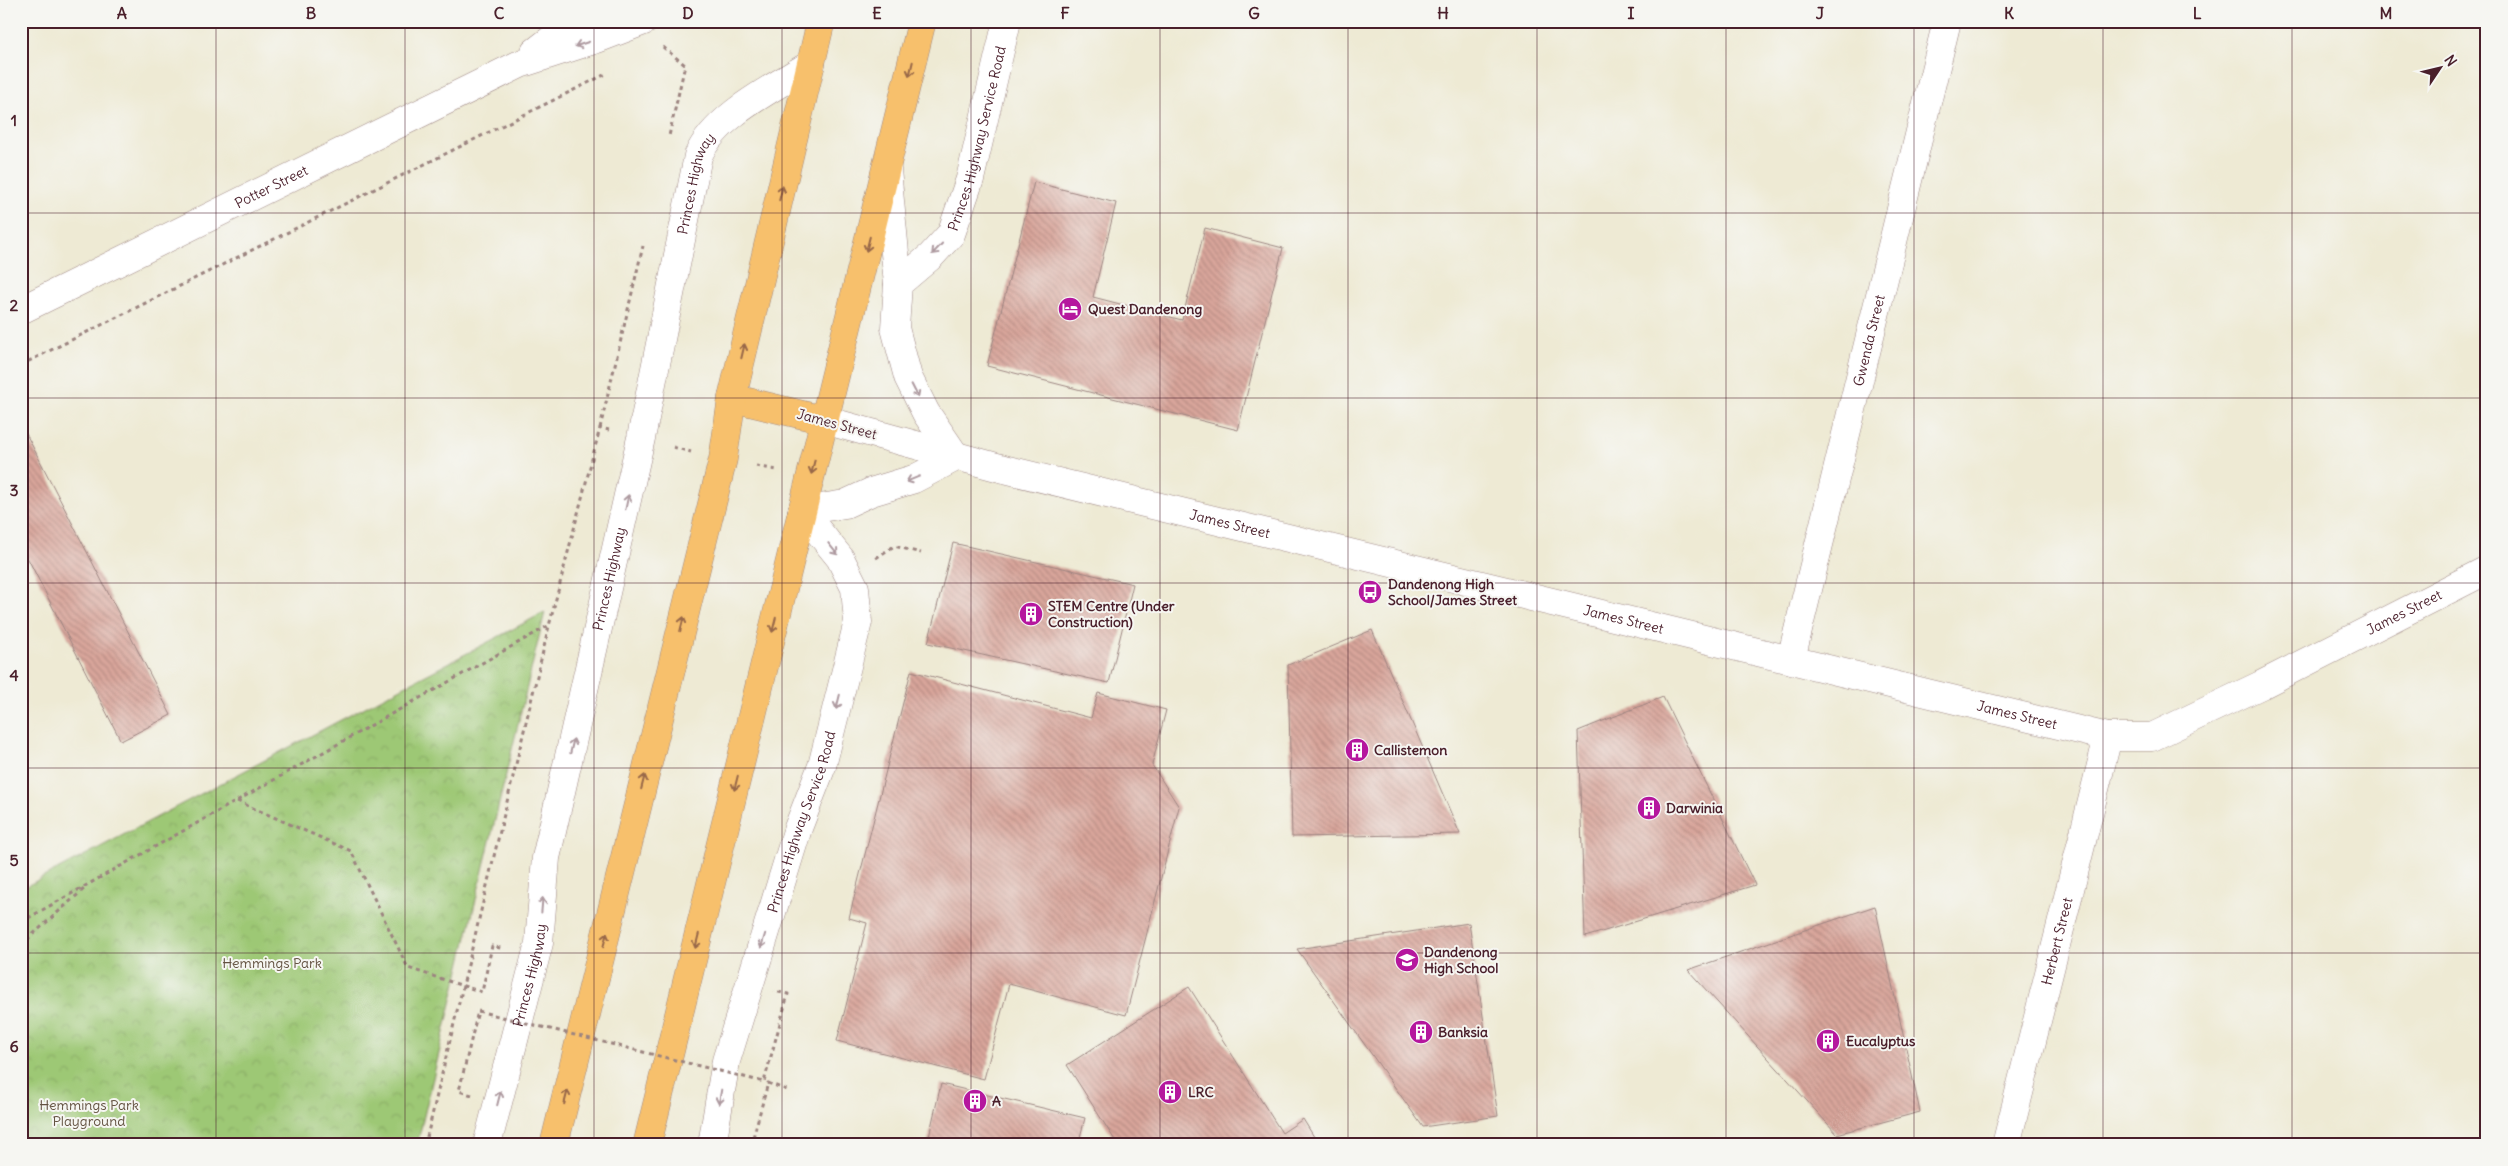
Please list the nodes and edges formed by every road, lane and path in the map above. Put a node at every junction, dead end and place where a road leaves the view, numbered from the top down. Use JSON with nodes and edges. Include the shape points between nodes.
{"nodes":[{"id":1,"x":575,"y":21,"type":"edge"},
{"id":2,"x":644,"y":21,"type":"edge"},
{"id":3,"x":821,"y":21,"type":"edge"},
{"id":4,"x":922,"y":21,"type":"edge"},
{"id":5,"x":1007,"y":21,"type":"edge"},
{"id":6,"x":1946,"y":21,"type":"edge"},
{"id":7,"x":613,"y":27,"type":"edge"},
{"id":8,"x":656,"y":49,"type":"dead end"},
{"id":9,"x":520,"y":64,"type":"junction"},
{"id":10,"x":811,"y":64,"type":"junction"},
{"id":11,"x":612,"y":71,"type":"dead end"},
{"id":12,"x":668,"y":142,"type":"dead end"},
{"id":13,"x":887,"y":169,"type":"junction"},
{"id":14,"x":645,"y":237,"type":"dead end"},
{"id":15,"x":898,"y":284,"type":"junction"},
{"id":16,"x":21,"y":310,"type":"edge"},
{"id":17,"x":21,"y":365,"type":"edge"},
{"id":18,"x":732,"y":398,"type":"junction"},
{"id":19,"x":824,"y":420,"type":"junction"},
{"id":20,"x":600,"y":428,"type":"dead end"},
{"id":21,"x":956,"y":456,"type":"junction"},
{"id":22,"x":802,"y":511,"type":"junction"},
{"id":23,"x":921,"y":553,"type":"dead end"},
{"id":24,"x":2487,"y":570,"type":"edge"},
{"id":25,"x":849,"y":576,"type":"junction"},
{"id":26,"x":1791,"y":659,"type":"junction"},
{"id":27,"x":2108,"y":737,"type":"junction"},
{"id":28,"x":236,"y":801,"type":"junction"},
{"id":29,"x":90,"y":884,"type":"junction"},
{"id":30,"x":21,"y":922,"type":"edge"},
{"id":31,"x":21,"y":945,"type":"edge"},
{"id":32,"x":463,"y":987,"type":"junction"},
{"id":33,"x":774,"y":991,"type":"dead end"},
{"id":34,"x":482,"y":992,"type":"dead end"},
{"id":35,"x":787,"y":1090,"type":"dead end"},
{"id":36,"x":472,"y":1094,"type":"dead end"},
{"id":37,"x":425,"y":1145,"type":"edge"},
{"id":38,"x":487,"y":1145,"type":"edge"},
{"id":39,"x":554,"y":1145,"type":"edge"},
{"id":40,"x":647,"y":1145,"type":"edge"},
{"id":41,"x":712,"y":1145,"type":"edge"},
{"id":42,"x":752,"y":1145,"type":"edge"},
{"id":43,"x":2006,"y":1145,"type":"edge"}],
"edges":[{"from":1,"to":9,"type":"street","name":"Potter Street"},
{"from":2,"to":7,"type":"street","name":"Potter Street"},
{"from":3,"to":10,"type":"highway"},
{"from":4,"to":13,"type":"highway","one_way":true},
{"from":5,"to":15,"type":"street","name":"Princes Highway Service Road","one_way":true,"via":[[970,179],[951,234]]},
{"from":6,"to":26,"type":"street","name":"Gwenda Street"},
{"from":7,"to":9,"type":"street","name":"Potter Street","one_way":true},
{"from":8,"to":12,"type":"path","via":[[662,46],[685,65]]},
{"from":9,"to":16,"type":"street","name":"Potter Street"},
{"from":18,"to":10,"type":"highway","one_way":true},
{"from":38,"to":10,"type":"street","name":"Princes Highway","one_way":true,"via":[[539,943],[546,858],[638,448],[698,156],[719,124]]},
{"from":11,"to":17,"type":"path"},
{"from":13,"to":15,"type":"street"},
{"from":13,"to":19,"type":"highway","one_way":true},
{"from":14,"to":20,"type":"path"},
{"from":15,"to":21,"type":"street","one_way":true,"via":[[895,328],[908,377],[926,413]]},
{"from":18,"to":19,"type":"highway","name":"James Street"},
{"from":39,"to":18,"type":"highway","one_way":true,"via":[[723,459]]},
{"from":19,"to":21,"type":"street","name":"James Street"},
{"from":19,"to":22,"type":"highway","one_way":true},
{"from":21,"to":22,"type":"street","one_way":true,"via":[[914,479],[845,504]]},
{"from":21,"to":26,"type":"street","name":"James Street"},
{"from":22,"to":25,"type":"street","name":"Princes Highway Service Road","one_way":true,"via":[[840,558]]},
{"from":22,"to":40,"type":"highway","one_way":true},
{"from":23,"to":25,"type":"path","via":[[894,546]]},
{"from":24,"to":27,"type":"street","name":"James Street","via":[[2152,737]]},
{"from":25,"to":41,"type":"street","name":"Princes Highway Service Road","one_way":true,"via":[[855,588],[858,622],[822,766],[798,828],[726,1061]]},
{"from":26,"to":27,"type":"street","name":"James Street"},
{"from":27,"to":43,"type":"street","name":"Herbert Street"},
{"from":28,"to":29,"type":"path"},
{"from":28,"to":32,"type":"path","via":[[351,851],[408,968]]},
{"from":28,"to":32,"type":"path","via":[[549,626]]},
{"from":29,"to":30,"type":"path"},
{"from":29,"to":31,"type":"path"},
{"from":32,"to":34,"type":"path"},
{"from":32,"to":37,"type":"path"},
{"from":33,"to":36,"type":"path","bridge":true,"via":[[788,994],[764,1082],[478,1011],[459,1091]]},
{"from":35,"to":42,"type":"path","via":[[768,1083]]}]}
